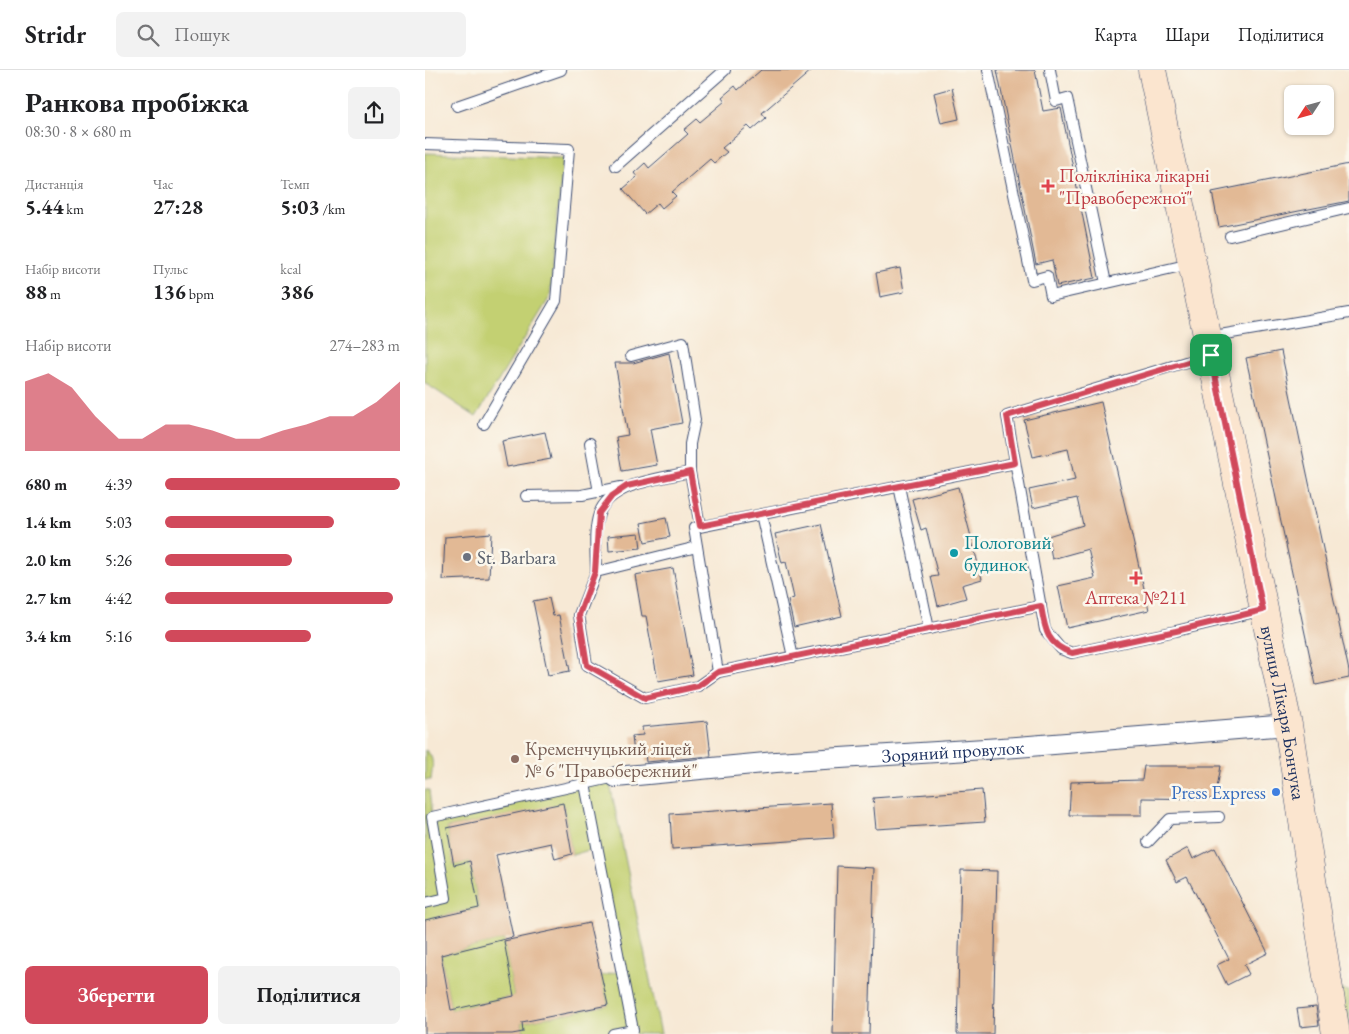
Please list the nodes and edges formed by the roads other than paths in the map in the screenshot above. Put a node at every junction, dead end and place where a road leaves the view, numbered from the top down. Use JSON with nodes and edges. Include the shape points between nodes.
{"nodes":[{"id":1,"x":561,"y":70,"type":"edge"},
{"id":2,"x":725,"y":70,"type":"edge"},
{"id":3,"x":988,"y":70,"type":"edge"},
{"id":4,"x":1050,"y":70,"type":"edge"},
{"id":5,"x":1152,"y":70,"type":"edge"},
{"id":6,"x":457,"y":106,"type":"dead end"},
{"id":7,"x":425,"y":144,"type":"edge"},
{"id":8,"x":616,"y":166,"type":"dead end"},
{"id":9,"x":1349,"y":208,"type":"edge"},
{"id":10,"x":1230,"y":236,"type":"dead end"},
{"id":11,"x":1190,"y":264,"type":"junction"},
{"id":12,"x":1106,"y":283,"type":"junction"},
{"id":13,"x":1348,"y":316,"type":"edge"},
{"id":14,"x":1209,"y":346,"type":"junction"},
{"id":15,"x":631,"y":356,"type":"dead end"},
{"id":16,"x":484,"y":424,"type":"dead end"},
{"id":17,"x":590,"y":443,"type":"dead end"},
{"id":18,"x":1015,"y":463,"type":"junction"},
{"id":19,"x":690,"y":472,"type":"junction"},
{"id":20,"x":627,"y":486,"type":"junction"},
{"id":21,"x":899,"y":486,"type":"junction"},
{"id":22,"x":599,"y":492,"type":"junction"},
{"id":23,"x":526,"y":496,"type":"dead end"},
{"id":24,"x":761,"y":514,"type":"junction"},
{"id":25,"x":700,"y":526,"type":"junction"},
{"id":26,"x":697,"y":547,"type":"junction"},
{"id":27,"x":595,"y":572,"type":"junction"},
{"id":28,"x":1041,"y":606,"type":"junction"},
{"id":29,"x":1263,"y":610,"type":"junction"},
{"id":30,"x":929,"y":629,"type":"junction"},
{"id":31,"x":793,"y":657,"type":"junction"},
{"id":32,"x":718,"y":672,"type":"junction"},
{"id":33,"x":1288,"y":725,"type":"junction"},
{"id":34,"x":616,"y":777,"type":"joint"},
{"id":35,"x":585,"y":784,"type":"junction"},
{"id":36,"x":1219,"y":817,"type":"dead end"},
{"id":37,"x":1148,"y":842,"type":"dead end"},
{"id":38,"x":425,"y":903,"type":"edge"},
{"id":39,"x":613,"y":1034,"type":"edge"},
{"id":40,"x":1336,"y":1034,"type":"edge"}],
"edges":[{"from":1,"to":6,"type":"lane"},
{"from":2,"to":8,"type":"lane"},
{"from":3,"to":12,"type":"lane","via":[[1032,280],[1047,276],[1051,296]]},
{"from":4,"to":12,"type":"lane","via":[[1056,101],[1067,98]]},
{"from":5,"to":11,"type":"street","name":"вулиця Лікаря Бончука"},
{"from":7,"to":16,"type":"lane","via":[[569,149],[556,301]]},
{"from":9,"to":10,"type":"lane"},
{"from":11,"to":12,"type":"lane"},
{"from":11,"to":14,"type":"street","name":"вулиця Лікаря Бончука"},
{"from":13,"to":14,"type":"lane"},
{"from":14,"to":18,"type":"lane","via":[[1007,416]]},
{"from":14,"to":29,"type":"street","name":"вулиця Лікаря Бончука"},
{"from":15,"to":19,"type":"lane","via":[[683,342],[695,420],[690,444]]},
{"from":17,"to":22,"type":"lane"},
{"from":18,"to":21,"type":"lane"},
{"from":18,"to":28,"type":"lane"},
{"from":19,"to":20,"type":"lane"},
{"from":19,"to":25,"type":"lane"},
{"from":20,"to":22,"type":"lane"},
{"from":20,"to":27,"type":"lane","via":[[612,496],[599,513]]},
{"from":21,"to":24,"type":"lane"},
{"from":21,"to":30,"type":"lane"},
{"from":22,"to":23,"type":"lane"},
{"from":24,"to":25,"type":"lane"},
{"from":24,"to":31,"type":"lane"},
{"from":25,"to":26,"type":"lane","via":[[694,528]]},
{"from":26,"to":27,"type":"lane"},
{"from":26,"to":32,"type":"lane"},
{"from":27,"to":32,"type":"lane","via":[[579,615],[587,665],[645,698],[698,686]]},
{"from":28,"to":29,"type":"lane","via":[[1045,630],[1051,640],[1072,653]]},
{"from":28,"to":30,"type":"lane"},
{"from":29,"to":33,"type":"street","name":"вулиця Лікаря Бончука"},
{"from":30,"to":31,"type":"lane"},
{"from":31,"to":32,"type":"lane"},
{"from":33,"to":34,"type":"street","name":"Зоряний провулок","via":[[776,762]]},
{"from":33,"to":40,"type":"street","name":"вулиця Лікаря Бончука"},
{"from":34,"to":35,"type":"lane"},
{"from":35,"to":38,"type":"lane","via":[[433,817],[445,898]]},
{"from":35,"to":39,"type":"lane","via":[[633,1030]]},
{"from":36,"to":37,"type":"lane","via":[[1170,819]]}]}
